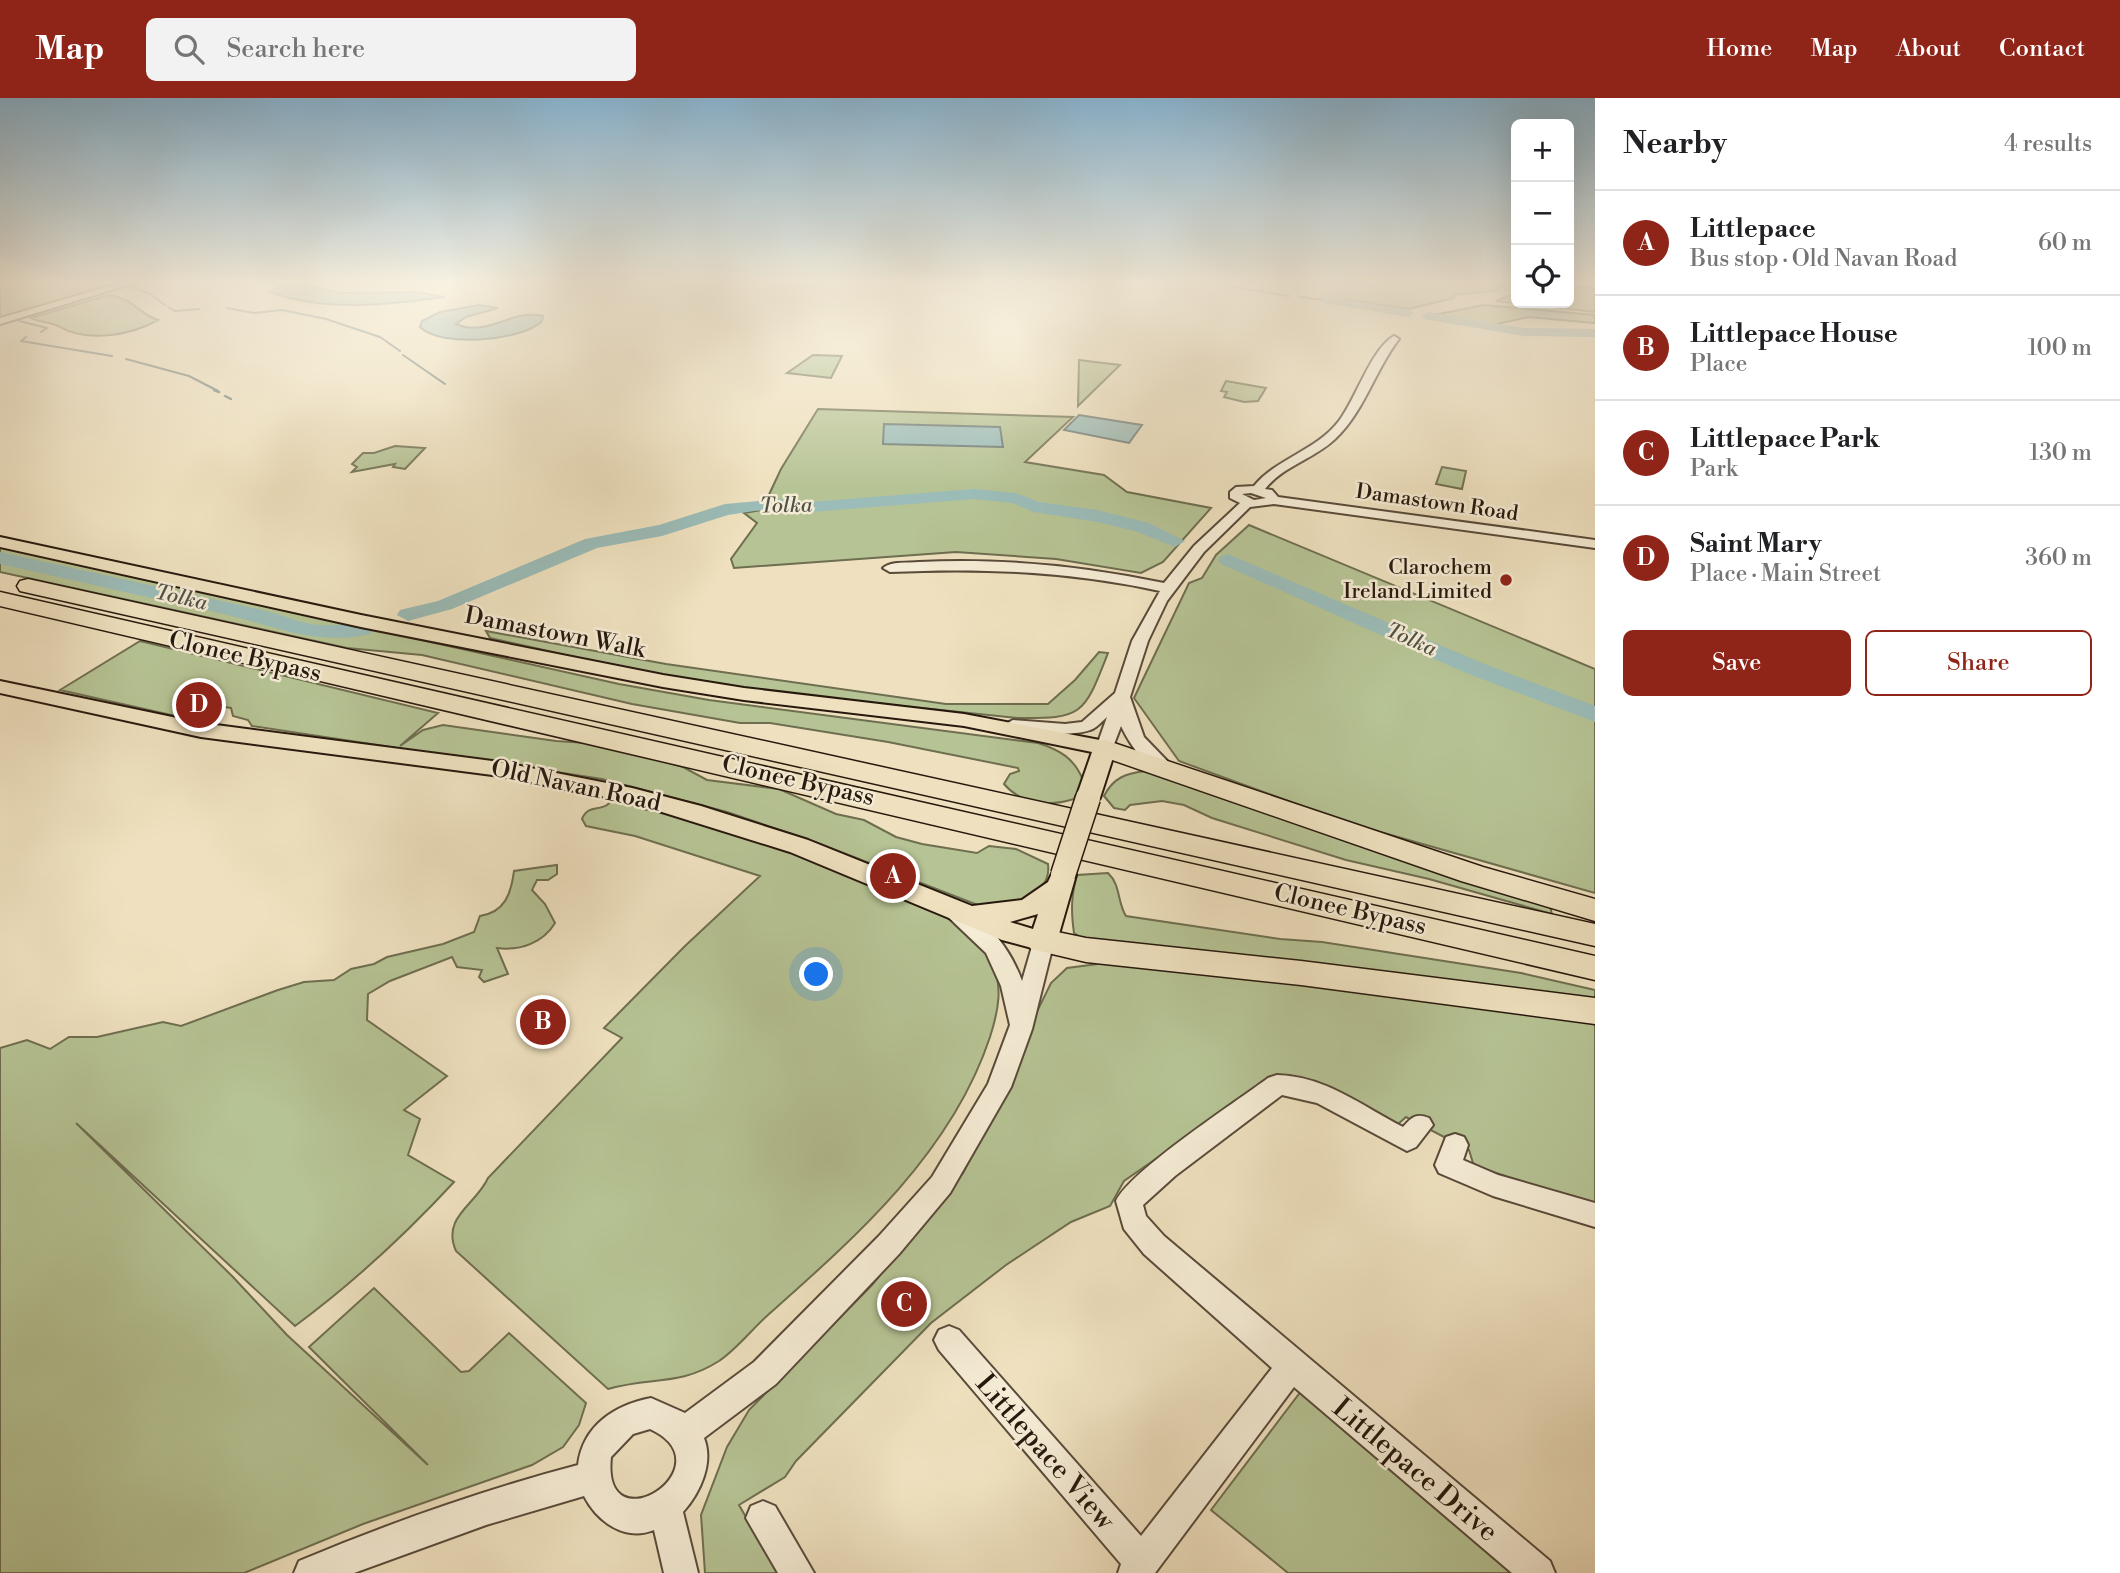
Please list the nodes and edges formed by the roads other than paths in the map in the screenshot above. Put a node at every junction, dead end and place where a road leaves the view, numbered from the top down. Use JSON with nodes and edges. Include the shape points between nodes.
{"nodes":[{"id":1,"x":1386,"y":351,"type":"edge"},
{"id":2,"x":1257,"y":490,"type":"junction"},
{"id":3,"x":1274,"y":500,"type":"junction"},
{"id":4,"x":1247,"y":503,"type":"junction"},
{"id":5,"x":0,"y":542,"type":"edge"},
{"id":6,"x":1595,"y":544,"type":"edge"},
{"id":7,"x":890,"y":568,"type":"dead end"},
{"id":8,"x":0,"y":580,"type":"edge"},
{"id":9,"x":1167,"y":588,"type":"junction"},
{"id":10,"x":0,"y":599,"type":"edge"},
{"id":11,"x":0,"y":687,"type":"edge"},
{"id":12,"x":1124,"y":692,"type":"junction"},
{"id":13,"x":964,"y":720,"type":"junction"},
{"id":14,"x":1041,"y":735,"type":"junction"},
{"id":15,"x":1105,"y":748,"type":"junction"},
{"id":16,"x":1153,"y":763,"type":"junction"},
{"id":17,"x":1092,"y":787,"type":"junction"},
{"id":18,"x":1061,"y":881,"type":"junction"},
{"id":19,"x":936,"y":902,"type":"junction"},
{"id":20,"x":1595,"y":910,"type":"edge"},
{"id":21,"x":1595,"y":935,"type":"edge"},
{"id":22,"x":1043,"y":941,"type":"junction"},
{"id":23,"x":1595,"y":968,"type":"edge"},
{"id":24,"x":1595,"y":1011,"type":"edge"},
{"id":25,"x":1020,"y":1029,"type":"junction"},
{"id":26,"x":1420,"y":1125,"type":"dead end"},
{"id":27,"x":1455,"y":1145,"type":"dead end"},
{"id":28,"x":1595,"y":1215,"type":"edge"},
{"id":29,"x":949,"y":1340,"type":"dead end"},
{"id":30,"x":1292,"y":1366,"type":"junction"},
{"id":31,"x":684,"y":1433,"type":"junction"},
{"id":32,"x":594,"y":1477,"type":"junction"},
{"id":33,"x":665,"y":1508,"type":"junction"},
{"id":34,"x":763,"y":1518,"type":"dead end"},
{"id":35,"x":1138,"y":1568,"type":"edge"},
{"id":36,"x":311,"y":1573,"type":"edge"},
{"id":37,"x":681,"y":1573,"type":"edge"},
{"id":38,"x":797,"y":1573,"type":"edge"},
{"id":39,"x":1538,"y":1573,"type":"edge"}],
"edges":[{"from":1,"to":2,"type":"street","via":[[1346,421]]},
{"from":2,"to":3,"type":"street"},
{"from":2,"to":4,"type":"street","via":[[1235,493],[1235,498]]},
{"from":3,"to":4,"type":"street","via":[[1264,505]]},
{"from":3,"to":6,"type":"street","name":"Damastown Road"},
{"from":4,"to":9,"type":"street","via":[[1186,561]]},
{"from":5,"to":13,"type":"main road","name":"Damastown Walk","via":[[663,681]]},
{"from":7,"to":9,"type":"street","via":[[1040,566]]},
{"from":8,"to":21,"type":"highway","name":"Clonee Bypass"},
{"from":9,"to":12,"type":"street","via":[[1140,639]]},
{"from":10,"to":23,"type":"highway","name":"Clonee Bypass"},
{"from":11,"to":19,"type":"main road","name":"Old Navan Road","via":[[201,730],[500,769],[632,795],[748,828]]},
{"from":12,"to":13,"type":"street","via":[[1096,721],[1075,729]]},
{"from":12,"to":15,"type":"street"},
{"from":12,"to":16,"type":"street","via":[[1129,729]]},
{"from":13,"to":14,"type":"main road","name":"Damastown Walk"},
{"from":14,"to":15,"type":"main road","name":"Damastown Walk"},
{"from":14,"to":17,"type":"main road","via":[[1080,759]]},
{"from":15,"to":16,"type":"highway"},
{"from":15,"to":17,"type":"main road"},
{"from":16,"to":17,"type":"main road","via":[[1110,766]]},
{"from":16,"to":20,"type":"highway","via":[[1472,874]]},
{"from":17,"to":18,"type":"main road","bridge":true},
{"from":18,"to":19,"type":"main road","via":[[1033,908],[1006,915]]},
{"from":18,"to":22,"type":"main road"},
{"from":19,"to":22,"type":"main road","name":"Old Navan Road"},
{"from":19,"to":25,"type":"street","name":"Old Navan Road","via":[[973,927],[1001,956],[1011,973]]},
{"from":22,"to":24,"type":"highway","via":[[1086,950]]},
{"from":22,"to":25,"type":"street"},
{"from":25,"to":31,"type":"street","via":[[999,1087],[941,1185],[765,1373]]},
{"from":26,"to":30,"type":"street","name":"Littlepace Drive","via":[[1407,1140],[1307,1086],[1277,1084],[1129,1201],[1134,1221],[1154,1245]]},
{"from":27,"to":28,"type":"street","via":[[1448,1165],[1493,1185]]},
{"from":29,"to":35,"type":"street","name":"Littlepace View"},
{"from":30,"to":35,"type":"street"},
{"from":30,"to":39,"type":"street","name":"Littlepace Drive"},
{"from":31,"to":32,"type":"street","via":[[666,1417],[651,1413],[621,1421],[599,1445]]},
{"from":31,"to":33,"type":"street","via":[[692,1451],[692,1467],[683,1490]]},
{"from":32,"to":33,"type":"street","via":[[598,1492],[620,1513],[650,1515]]},
{"from":32,"to":36,"type":"street","via":[[405,1536]]},
{"from":33,"to":37,"type":"street"},
{"from":34,"to":38,"type":"street"}]}
